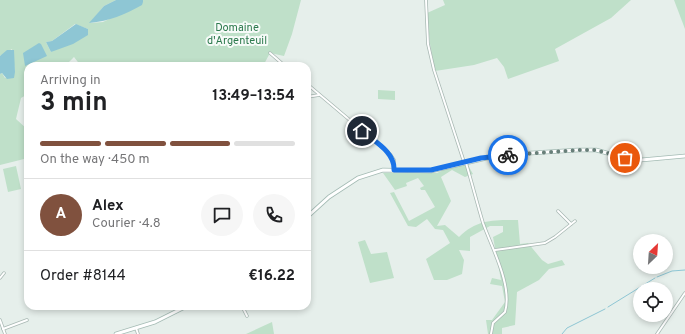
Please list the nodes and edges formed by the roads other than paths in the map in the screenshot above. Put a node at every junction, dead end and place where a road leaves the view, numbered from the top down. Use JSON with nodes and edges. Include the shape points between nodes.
{"nodes":[{"id":1,"x":426,"y":0,"type":"edge"},
{"id":2,"x":270,"y":53,"type":"dead end"},
{"id":3,"x":280,"y":62,"type":"edge"},
{"id":4,"x":311,"y":88,"type":"edge"},
{"id":5,"x":311,"y":96,"type":"edge"},
{"id":6,"x":320,"y":96,"type":"junction"},
{"id":7,"x":685,"y":156,"type":"edge"},
{"id":8,"x":464,"y":162,"type":"junction"},
{"id":9,"x":394,"y":170,"type":"junction"},
{"id":10,"x":339,"y":185,"type":"dead end"},
{"id":11,"x":342,"y":188,"type":"junction"},
{"id":12,"x":558,"y":211,"type":"dead end"},
{"id":13,"x":311,"y":213,"type":"edge"},
{"id":14,"x":575,"y":221,"type":"dead end"},
{"id":15,"x":572,"y":225,"type":"junction"},
{"id":16,"x":495,"y":250,"type":"junction"},
{"id":17,"x":4,"y":273,"type":"dead end"},
{"id":18,"x":0,"y":278,"type":"edge"},
{"id":19,"x":685,"y":292,"type":"edge"},
{"id":20,"x":180,"y":310,"type":"edge"},
{"id":21,"x":244,"y":310,"type":"edge"},
{"id":22,"x":248,"y":316,"type":"dead end"},
{"id":23,"x":0,"y":320,"type":"edge"},
{"id":24,"x":27,"y":320,"type":"dead end"},
{"id":25,"x":136,"y":328,"type":"junction"},
{"id":26,"x":3,"y":330,"type":"junction"},
{"id":27,"x":5,"y":334,"type":"edge"},
{"id":28,"x":116,"y":334,"type":"edge"},
{"id":29,"x":138,"y":334,"type":"edge"},
{"id":30,"x":491,"y":334,"type":"edge"},
{"id":31,"x":657,"y":334,"type":"edge"}],
"edges":[{"from":1,"to":8,"type":"street","via":[[426,30],[432,64]]},
{"from":2,"to":3,"type":"street"},
{"from":4,"to":6,"type":"street"},
{"from":5,"to":6,"type":"street"},
{"from":6,"to":9,"type":"street","via":[[391,155]]},
{"from":7,"to":8,"type":"main road","via":[[641,160],[596,150],[578,150],[500,155]]},
{"from":8,"to":9,"type":"main road","via":[[431,170]]},
{"from":8,"to":16,"type":"street"},
{"from":9,"to":11,"type":"main road","via":[[369,173]]},
{"from":10,"to":11,"type":"street"},
{"from":11,"to":13,"type":"main road"},
{"from":12,"to":15,"type":"street"},
{"from":14,"to":15,"type":"street"},
{"from":15,"to":16,"type":"street","via":[[545,243]]},
{"from":16,"to":30,"type":"street","via":[[507,307],[503,315],[492,324]]},
{"from":17,"to":18,"type":"street"},
{"from":19,"to":31,"type":"street"},
{"from":20,"to":25,"type":"main road"},
{"from":21,"to":22,"type":"street"},
{"from":23,"to":26,"type":"street"},
{"from":24,"to":26,"type":"street"},
{"from":25,"to":28,"type":"main road"},
{"from":25,"to":29,"type":"street"},
{"from":26,"to":27,"type":"street"}]}
